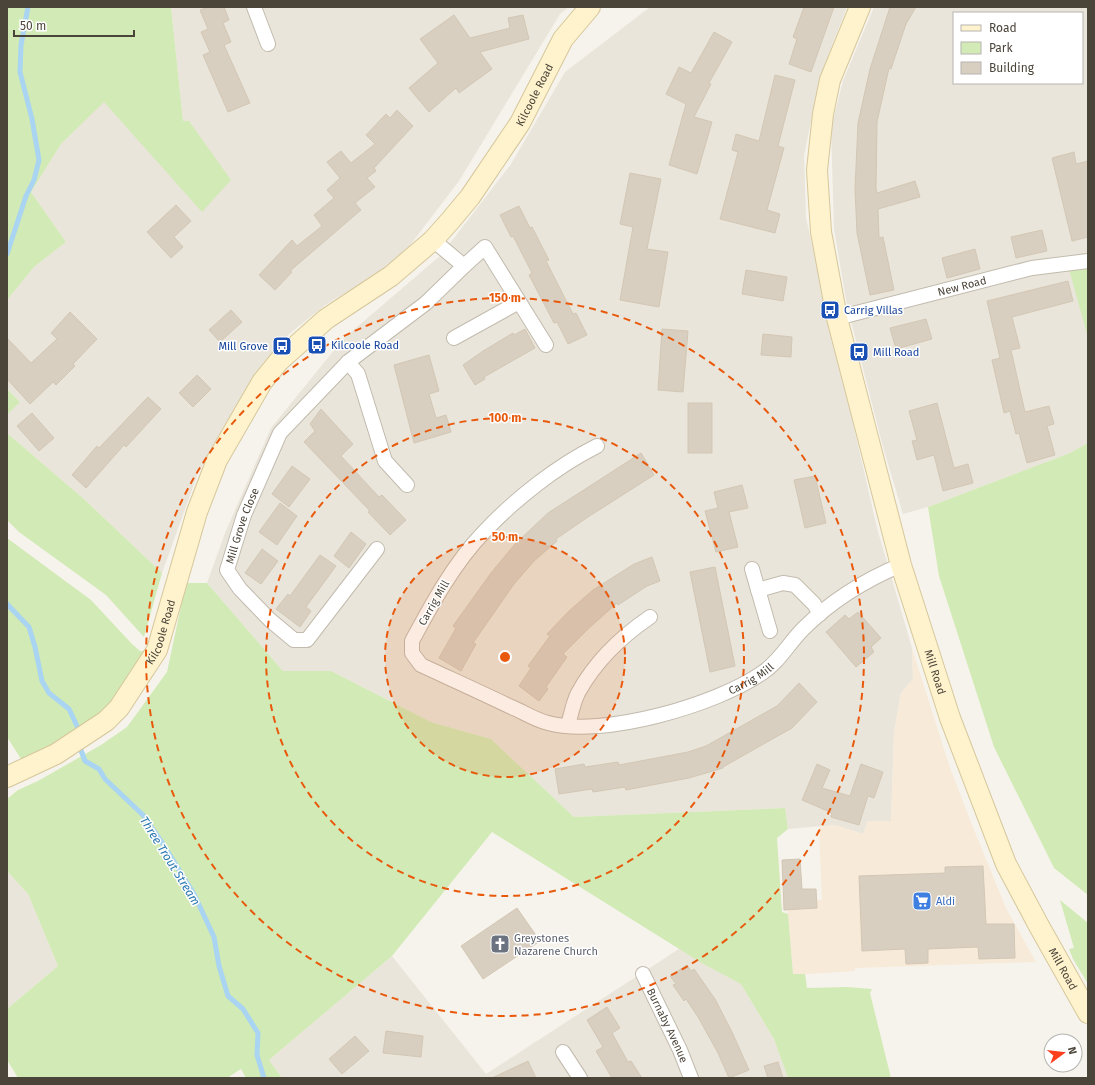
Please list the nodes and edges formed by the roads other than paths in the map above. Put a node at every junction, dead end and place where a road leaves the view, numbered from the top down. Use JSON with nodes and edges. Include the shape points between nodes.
{"nodes":[{"id":1,"x":254,"y":7,"type":"edge"},
{"id":2,"x":590,"y":7,"type":"edge"},
{"id":3,"x":860,"y":7,"type":"edge"},
{"id":4,"x":268,"y":44,"type":"dead end"},
{"id":5,"x":433,"y":240,"type":"junction"},
{"id":6,"x":1088,"y":261,"type":"edge"},
{"id":7,"x":464,"y":266,"type":"junction"},
{"id":8,"x":519,"y":302,"type":"junction"},
{"id":9,"x":837,"y":318,"type":"junction"},
{"id":10,"x":454,"y":338,"type":"dead end"},
{"id":11,"x":546,"y":345,"type":"dead end"},
{"id":12,"x":348,"y":362,"type":"junction"},
{"id":13,"x":597,"y":446,"type":"dead end"},
{"id":14,"x":407,"y":485,"type":"dead end"},
{"id":15,"x":377,"y":549,"type":"dead end"},
{"id":16,"x":901,"y":565,"type":"junction"},
{"id":17,"x":752,"y":569,"type":"dead end"},
{"id":18,"x":758,"y":590,"type":"junction"},
{"id":19,"x":820,"y":614,"type":"junction"},
{"id":20,"x":650,"y":616,"type":"dead end"},
{"id":21,"x":770,"y":631,"type":"dead end"},
{"id":22,"x":568,"y":725,"type":"junction"},
{"id":23,"x":7,"y":777,"type":"edge"},
{"id":24,"x":643,"y":974,"type":"dead end"},
{"id":25,"x":1088,"y":1013,"type":"edge"},
{"id":26,"x":563,"y":1052,"type":"dead end"},
{"id":27,"x":580,"y":1078,"type":"edge"},
{"id":28,"x":691,"y":1078,"type":"edge"}],
"edges":[{"from":1,"to":4,"type":"street"},
{"from":2,"to":5,"type":"main road","name":"Kilcoole Road","via":[[563,39],[520,123],[473,193]]},
{"from":3,"to":9,"type":"main road","name":"Mill Road","via":[[830,80],[823,114],[817,170],[822,232]]},
{"from":5,"to":7,"type":"street"},
{"from":5,"to":23,"type":"main road","name":"Kilcoole Road","via":[[391,276],[326,319],[279,361],[262,382],[217,460],[196,512],[157,650],[133,689],[106,720],[56,754]]},
{"from":6,"to":9,"type":"street","name":"New Road","via":[[1032,268]]},
{"from":7,"to":8,"type":"street","via":[[485,247]]},
{"from":7,"to":12,"type":"street","via":[[426,303]]},
{"from":8,"to":10,"type":"street"},
{"from":8,"to":11,"type":"street"},
{"from":9,"to":16,"type":"main road","name":"Mill Road"},
{"from":12,"to":14,"type":"street","via":[[358,374],[385,461]]},
{"from":12,"to":15,"type":"street","name":"Mill Grove Close","via":[[280,433],[244,515],[227,570],[240,589],[270,620],[294,640],[307,640]]},
{"from":13,"to":22,"type":"street","name":"Carrig Mill","via":[[557,470],[483,532],[451,573],[412,641],[412,653],[421,666],[548,723]]},
{"from":16,"to":19,"type":"street","name":"Carrig Mill","via":[[880,574],[829,605]]},
{"from":16,"to":25,"type":"main road","name":"Mill Road","via":[[950,718],[1006,864]]},
{"from":17,"to":18,"type":"street"},
{"from":18,"to":19,"type":"street","via":[[783,584],[795,585]]},
{"from":18,"to":21,"type":"street"},
{"from":19,"to":22,"type":"street","name":"Carrig Mill","via":[[763,673],[728,692],[662,715],[611,725]]},
{"from":20,"to":22,"type":"street","via":[[618,642],[593,670],[578,693]]},
{"from":24,"to":28,"type":"street","name":"Burnaby Avenue"},
{"from":26,"to":27,"type":"street"}]}
